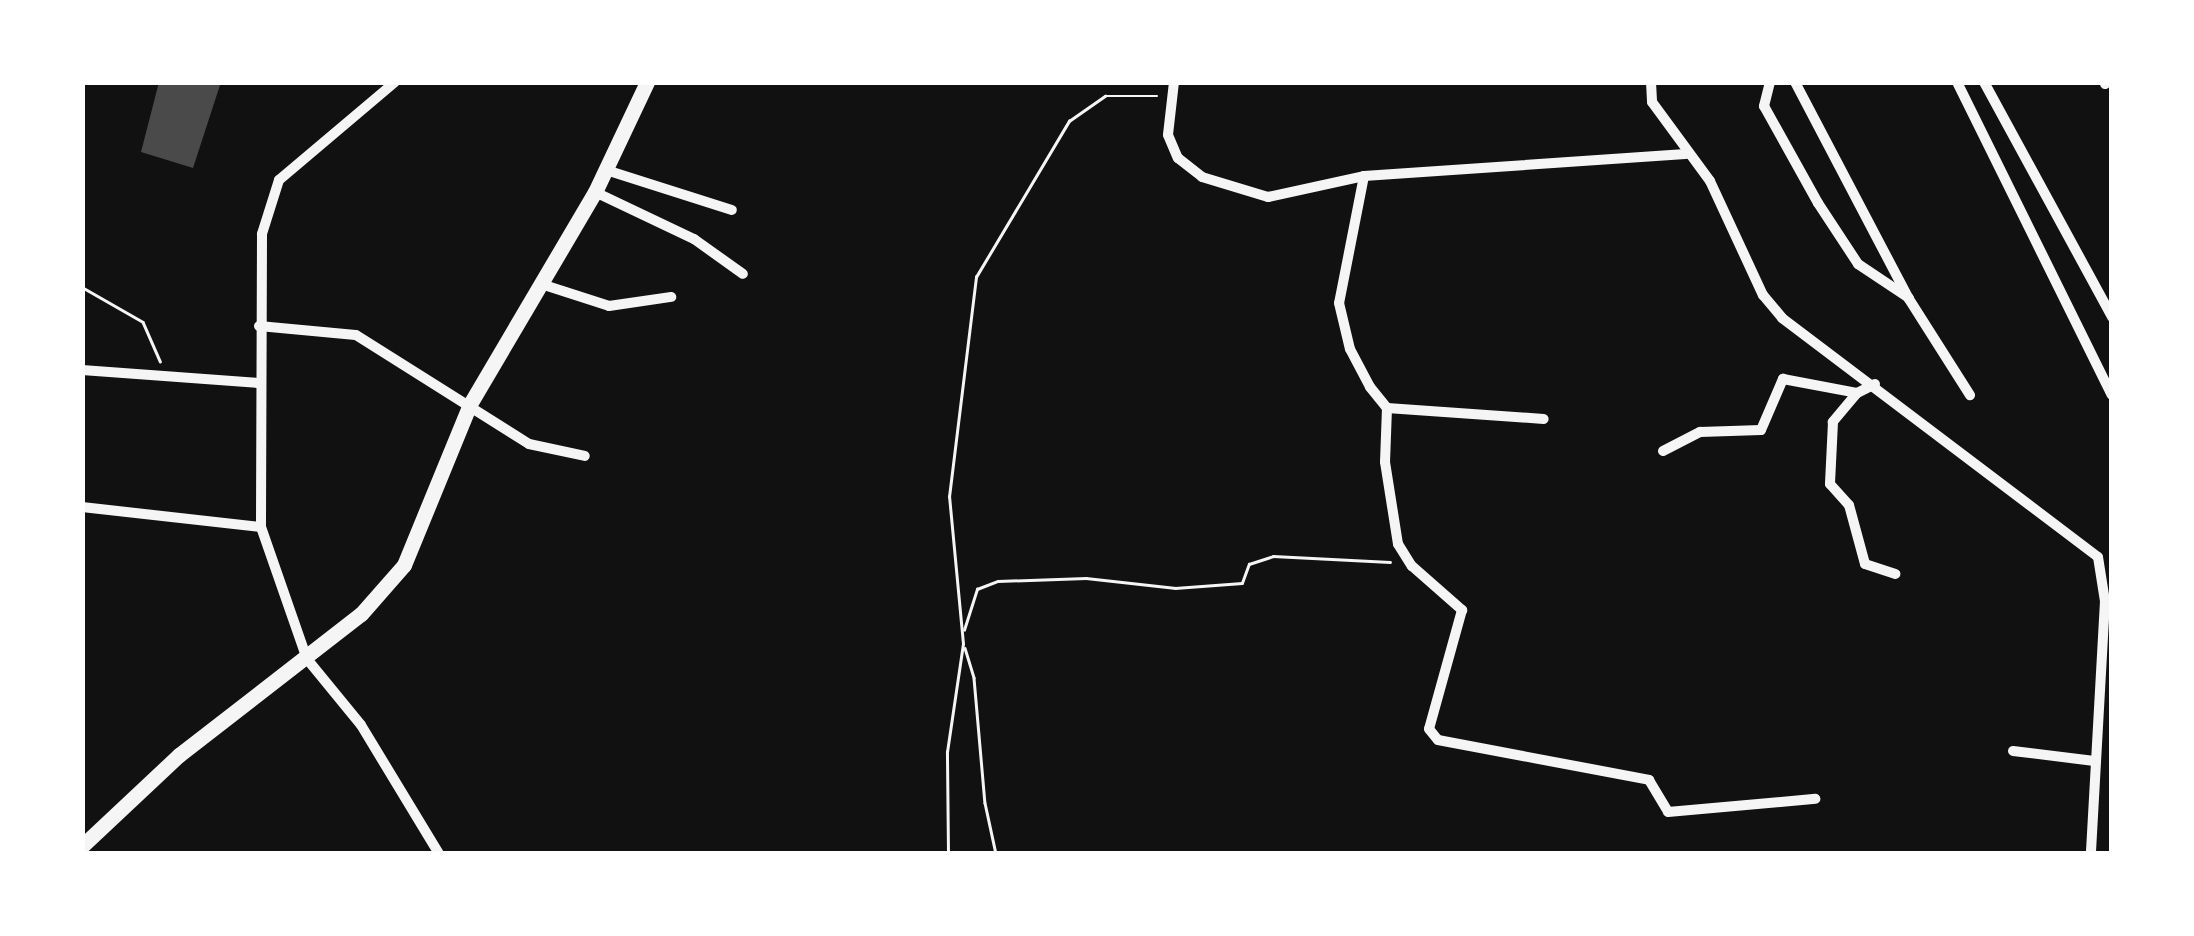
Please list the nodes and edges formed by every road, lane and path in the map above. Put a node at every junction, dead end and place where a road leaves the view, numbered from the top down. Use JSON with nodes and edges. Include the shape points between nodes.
{"nodes":[{"id":1,"x":395,"y":82,"type":"edge"},
{"id":2,"x":647,"y":82,"type":"edge"},
{"id":3,"x":1651,"y":82,"type":"edge"},
{"id":4,"x":1770,"y":82,"type":"edge"},
{"id":5,"x":1795,"y":82,"type":"edge"},
{"id":6,"x":1957,"y":82,"type":"edge"},
{"id":7,"x":1984,"y":82,"type":"edge"},
{"id":8,"x":1172,"y":88,"type":"edge"},
{"id":9,"x":1684,"y":154,"type":"junction"},
{"id":10,"x":606,"y":170,"type":"junction"},
{"id":11,"x":1364,"y":176,"type":"junction"},
{"id":12,"x":595,"y":192,"type":"junction"},
{"id":13,"x":732,"y":210,"type":"dead end"},
{"id":14,"x":743,"y":274,"type":"dead end"},
{"id":15,"x":541,"y":284,"type":"junction"},
{"id":16,"x":82,"y":287,"type":"edge"},
{"id":17,"x":671,"y":297,"type":"dead end"},
{"id":18,"x":1909,"y":299,"type":"junction"},
{"id":19,"x":2112,"y":317,"type":"edge"},
{"id":20,"x":259,"y":326,"type":"junction"},
{"id":21,"x":82,"y":370,"type":"edge"},
{"id":22,"x":166,"y":375,"type":"junction"},
{"id":23,"x":258,"y":383,"type":"junction"},
{"id":24,"x":1874,"y":384,"type":"junction"},
{"id":25,"x":1857,"y":393,"type":"junction"},
{"id":26,"x":2112,"y":394,"type":"edge"},
{"id":27,"x":1970,"y":395,"type":"dead end"},
{"id":28,"x":470,"y":404,"type":"junction"},
{"id":29,"x":1388,"y":408,"type":"junction"},
{"id":30,"x":1544,"y":419,"type":"dead end"},
{"id":31,"x":1663,"y":451,"type":"dead end"},
{"id":32,"x":585,"y":456,"type":"dead end"},
{"id":33,"x":82,"y":507,"type":"edge"},
{"id":34,"x":261,"y":527,"type":"junction"},
{"id":35,"x":2112,"y":552,"type":"edge"},
{"id":36,"x":2098,"y":557,"type":"junction"},
{"id":37,"x":1409,"y":562,"type":"junction"},
{"id":38,"x":1894,"y":574,"type":"dead end"},
{"id":39,"x":963,"y":644,"type":"junction"},
{"id":40,"x":306,"y":659,"type":"junction"},
{"id":41,"x":2013,"y":750,"type":"dead end"},
{"id":42,"x":2094,"y":760,"type":"junction"},
{"id":43,"x":1815,"y":799,"type":"dead end"},
{"id":44,"x":82,"y":846,"type":"edge"},
{"id":45,"x":440,"y":854,"type":"edge"},
{"id":46,"x":948,"y":854,"type":"edge"},
{"id":47,"x":996,"y":854,"type":"edge"},
{"id":48,"x":2091,"y":854,"type":"edge"}],
"edges":[{"from":1,"to":20,"type":"street","via":[[279,180],[262,234]]},
{"from":2,"to":10,"type":"main road"},
{"from":3,"to":9,"type":"street","via":[[1652,102]]},
{"from":4,"to":18,"type":"street","via":[[1764,106],[1827,217],[1858,264]]},
{"from":5,"to":18,"type":"street"},
{"from":6,"to":26,"type":"street"},
{"from":7,"to":19,"type":"street"},
{"from":8,"to":11,"type":"street","via":[[1168,135],[1178,158],[1202,177],[1268,197]]},
{"from":8,"to":39,"type":"path","via":[[1105,96],[1069,121],[976,276],[949,497]]},
{"from":9,"to":11,"type":"street"},
{"from":9,"to":24,"type":"street","via":[[1710,181],[1763,295],[1782,318]]},
{"from":10,"to":12,"type":"main road"},
{"from":10,"to":13,"type":"street"},
{"from":11,"to":29,"type":"street","via":[[1340,303],[1350,349]]},
{"from":12,"to":14,"type":"street","via":[[694,240]]},
{"from":12,"to":15,"type":"main road"},
{"from":15,"to":17,"type":"street","via":[[609,306]]},
{"from":15,"to":28,"type":"main road"},
{"from":16,"to":22,"type":"path","via":[[142,322]]},
{"from":18,"to":27,"type":"street"},
{"from":20,"to":23,"type":"street"},
{"from":20,"to":28,"type":"street","via":[[356,334]]},
{"from":21,"to":22,"type":"street"},
{"from":22,"to":23,"type":"street"},
{"from":23,"to":34,"type":"street"},
{"from":24,"to":25,"type":"street"},
{"from":24,"to":36,"type":"street"},
{"from":25,"to":31,"type":"street","via":[[1783,379],[1758,432],[1700,432]]},
{"from":25,"to":38,"type":"street","via":[[1833,422],[1830,484],[1834,496],[1849,504],[1865,564]]},
{"from":28,"to":32,"type":"street","via":[[529,444]]},
{"from":28,"to":40,"type":"main road","via":[[404,564],[361,614]]},
{"from":29,"to":30,"type":"street"},
{"from":29,"to":37,"type":"street","via":[[1389,506]]},
{"from":33,"to":34,"type":"street"},
{"from":34,"to":40,"type":"street"},
{"from":35,"to":36,"type":"street"},
{"from":36,"to":42,"type":"street","via":[[2105,601]]},
{"from":37,"to":39,"type":"path","via":[[1273,556],[1249,564],[1242,583],[1209,586],[1086,578],[998,581],[976,589],[964,612]]},
{"from":37,"to":43,"type":"street","via":[[1462,610],[1430,728],[1438,740],[1649,780],[1668,812]]},
{"from":39,"to":46,"type":"path","via":[[946,752]]},
{"from":39,"to":47,"type":"path","via":[[974,678],[984,804]]},
{"from":40,"to":44,"type":"main road","via":[[179,755]]},
{"from":40,"to":45,"type":"street","via":[[361,724]]},
{"from":41,"to":42,"type":"street"},
{"from":42,"to":48,"type":"street"}]}
